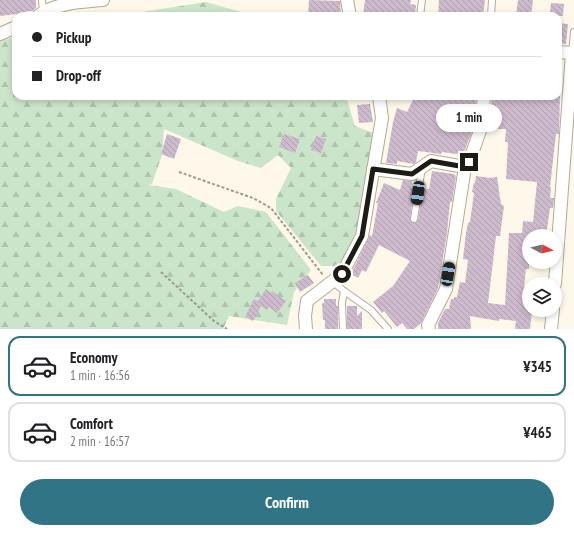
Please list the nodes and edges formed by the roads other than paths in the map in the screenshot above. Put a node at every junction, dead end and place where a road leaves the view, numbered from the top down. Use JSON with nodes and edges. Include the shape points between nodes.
{"nodes":[{"id":1,"x":103,"y":0,"type":"edge"},
{"id":2,"x":347,"y":0,"type":"edge"},
{"id":3,"x":422,"y":0,"type":"edge"},
{"id":4,"x":492,"y":0,"type":"edge"},
{"id":5,"x":59,"y":4,"type":"edge"},
{"id":6,"x":41,"y":9,"type":"edge"},
{"id":7,"x":349,"y":12,"type":"edge"},
{"id":8,"x":420,"y":12,"type":"edge"},
{"id":9,"x":491,"y":12,"type":"edge"},
{"id":10,"x":12,"y":29,"type":"edge"},
{"id":11,"x":574,"y":32,"type":"edge"},
{"id":12,"x":0,"y":34,"type":"edge"},
{"id":13,"x":562,"y":52,"type":"edge"},
{"id":14,"x":573,"y":53,"type":"edge"},
{"id":15,"x":380,"y":100,"type":"edge"},
{"id":16,"x":484,"y":100,"type":"edge"},
{"id":17,"x":422,"y":167,"type":"junction"},
{"id":18,"x":465,"y":167,"type":"junction"},
{"id":19,"x":373,"y":169,"type":"junction"},
{"id":20,"x":414,"y":219,"type":"dead end"},
{"id":21,"x":555,"y":277,"type":"edge"},
{"id":22,"x":331,"y":283,"type":"junction"},
{"id":23,"x":344,"y":291,"type":"junction"},
{"id":24,"x":552,"y":317,"type":"edge"},
{"id":25,"x":306,"y":329,"type":"edge"},
{"id":26,"x":343,"y":329,"type":"edge"},
{"id":27,"x":388,"y":329,"type":"edge"},
{"id":28,"x":429,"y":329,"type":"edge"},
{"id":29,"x":551,"y":329,"type":"edge"}],
"edges":[{"from":1,"to":5,"type":"street"},
{"from":2,"to":7,"type":"street"},
{"from":3,"to":8,"type":"lane"},
{"from":4,"to":9,"type":"lane"},
{"from":5,"to":6,"type":"street"},
{"from":10,"to":12,"type":"street"},
{"from":11,"to":14,"type":"lane"},
{"from":13,"to":14,"type":"street"},
{"from":14,"to":21,"type":"street"},
{"from":15,"to":19,"type":"street","via":[[382,118]]},
{"from":16,"to":18,"type":"street","via":[[481,128]]},
{"from":17,"to":18,"type":"street","via":[[431,161]]},
{"from":17,"to":19,"type":"street","via":[[412,174]]},
{"from":17,"to":20,"type":"lane"},
{"from":18,"to":28,"type":"street","via":[[446,289],[428,325]]},
{"from":19,"to":22,"type":"street","via":[[362,236],[342,274]]},
{"from":22,"to":23,"type":"lane"},
{"from":22,"to":25,"type":"street","via":[[307,301]]},
{"from":23,"to":26,"type":"lane"},
{"from":23,"to":27,"type":"lane","via":[[371,310]]},
{"from":24,"to":29,"type":"street"}]}
